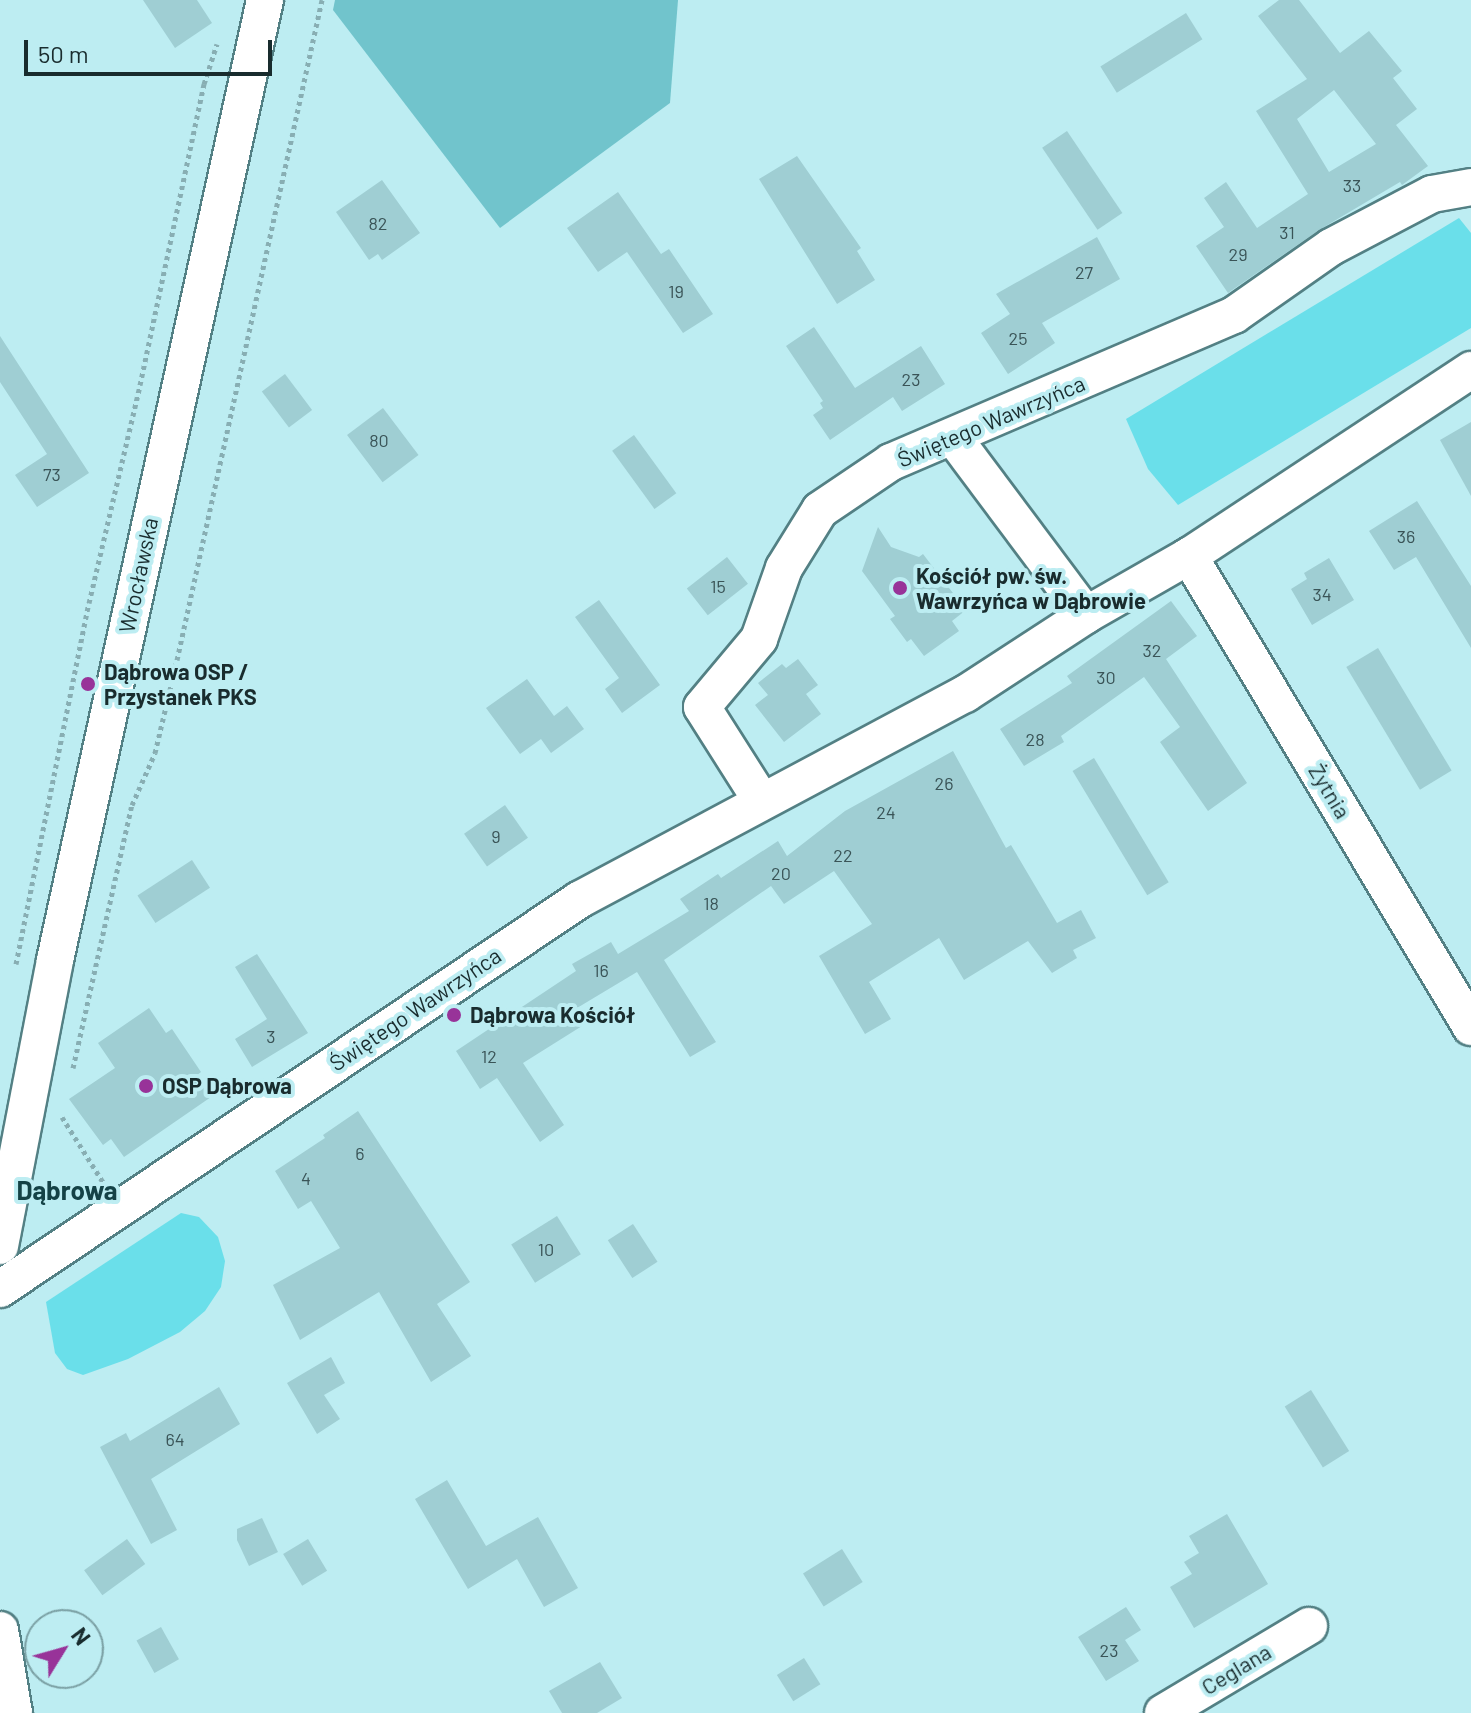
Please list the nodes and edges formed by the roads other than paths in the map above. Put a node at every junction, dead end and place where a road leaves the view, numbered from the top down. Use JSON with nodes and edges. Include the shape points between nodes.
{"nodes":[{"id":1,"x":265,"y":0,"type":"edge"},
{"id":2,"x":1471,"y":187,"type":"edge"},
{"id":3,"x":1471,"y":370,"type":"edge"},
{"id":4,"x":953,"y":437,"type":"junction"},
{"id":5,"x":1189,"y":556,"type":"junction"},
{"id":6,"x":1086,"y":615,"type":"junction"},
{"id":7,"x":761,"y":800,"type":"junction"},
{"id":8,"x":1471,"y":1027,"type":"edge"},
{"id":9,"x":0,"y":1246,"type":"edge"},
{"id":10,"x":0,"y":1289,"type":"edge"},
{"id":11,"x":1309,"y":1626,"type":"dead end"},
{"id":12,"x":0,"y":1630,"type":"edge"},
{"id":13,"x":14,"y":1713,"type":"edge"},
{"id":14,"x":1163,"y":1713,"type":"edge"}],
"edges":[{"from":1,"to":9,"type":"street","name":"Wrocławska","via":[[71,885]]},
{"from":2,"to":4,"type":"street","name":"Świętego Wawrzyńca","via":[[1432,194],[1331,247],[1234,315]]},
{"from":3,"to":5,"type":"street","name":"Świętego Wawrzyńca"},
{"from":4,"to":6,"type":"street"},
{"from":4,"to":7,"type":"street","name":"Świętego Wawrzyńca","via":[[891,462],[820,510],[784,568],[759,639],[702,707]]},
{"from":5,"to":6,"type":"street","name":"Świętego Wawrzyńca"},
{"from":5,"to":8,"type":"street","name":"Żytnia"},
{"from":6,"to":7,"type":"street","name":"Świętego Wawrzyńca","via":[[965,694]]},
{"from":7,"to":10,"type":"street","name":"Świętego Wawrzyńca","via":[[579,900]]},
{"from":11,"to":14,"type":"street","name":"Ceglana"},
{"from":12,"to":13,"type":"street"}]}
